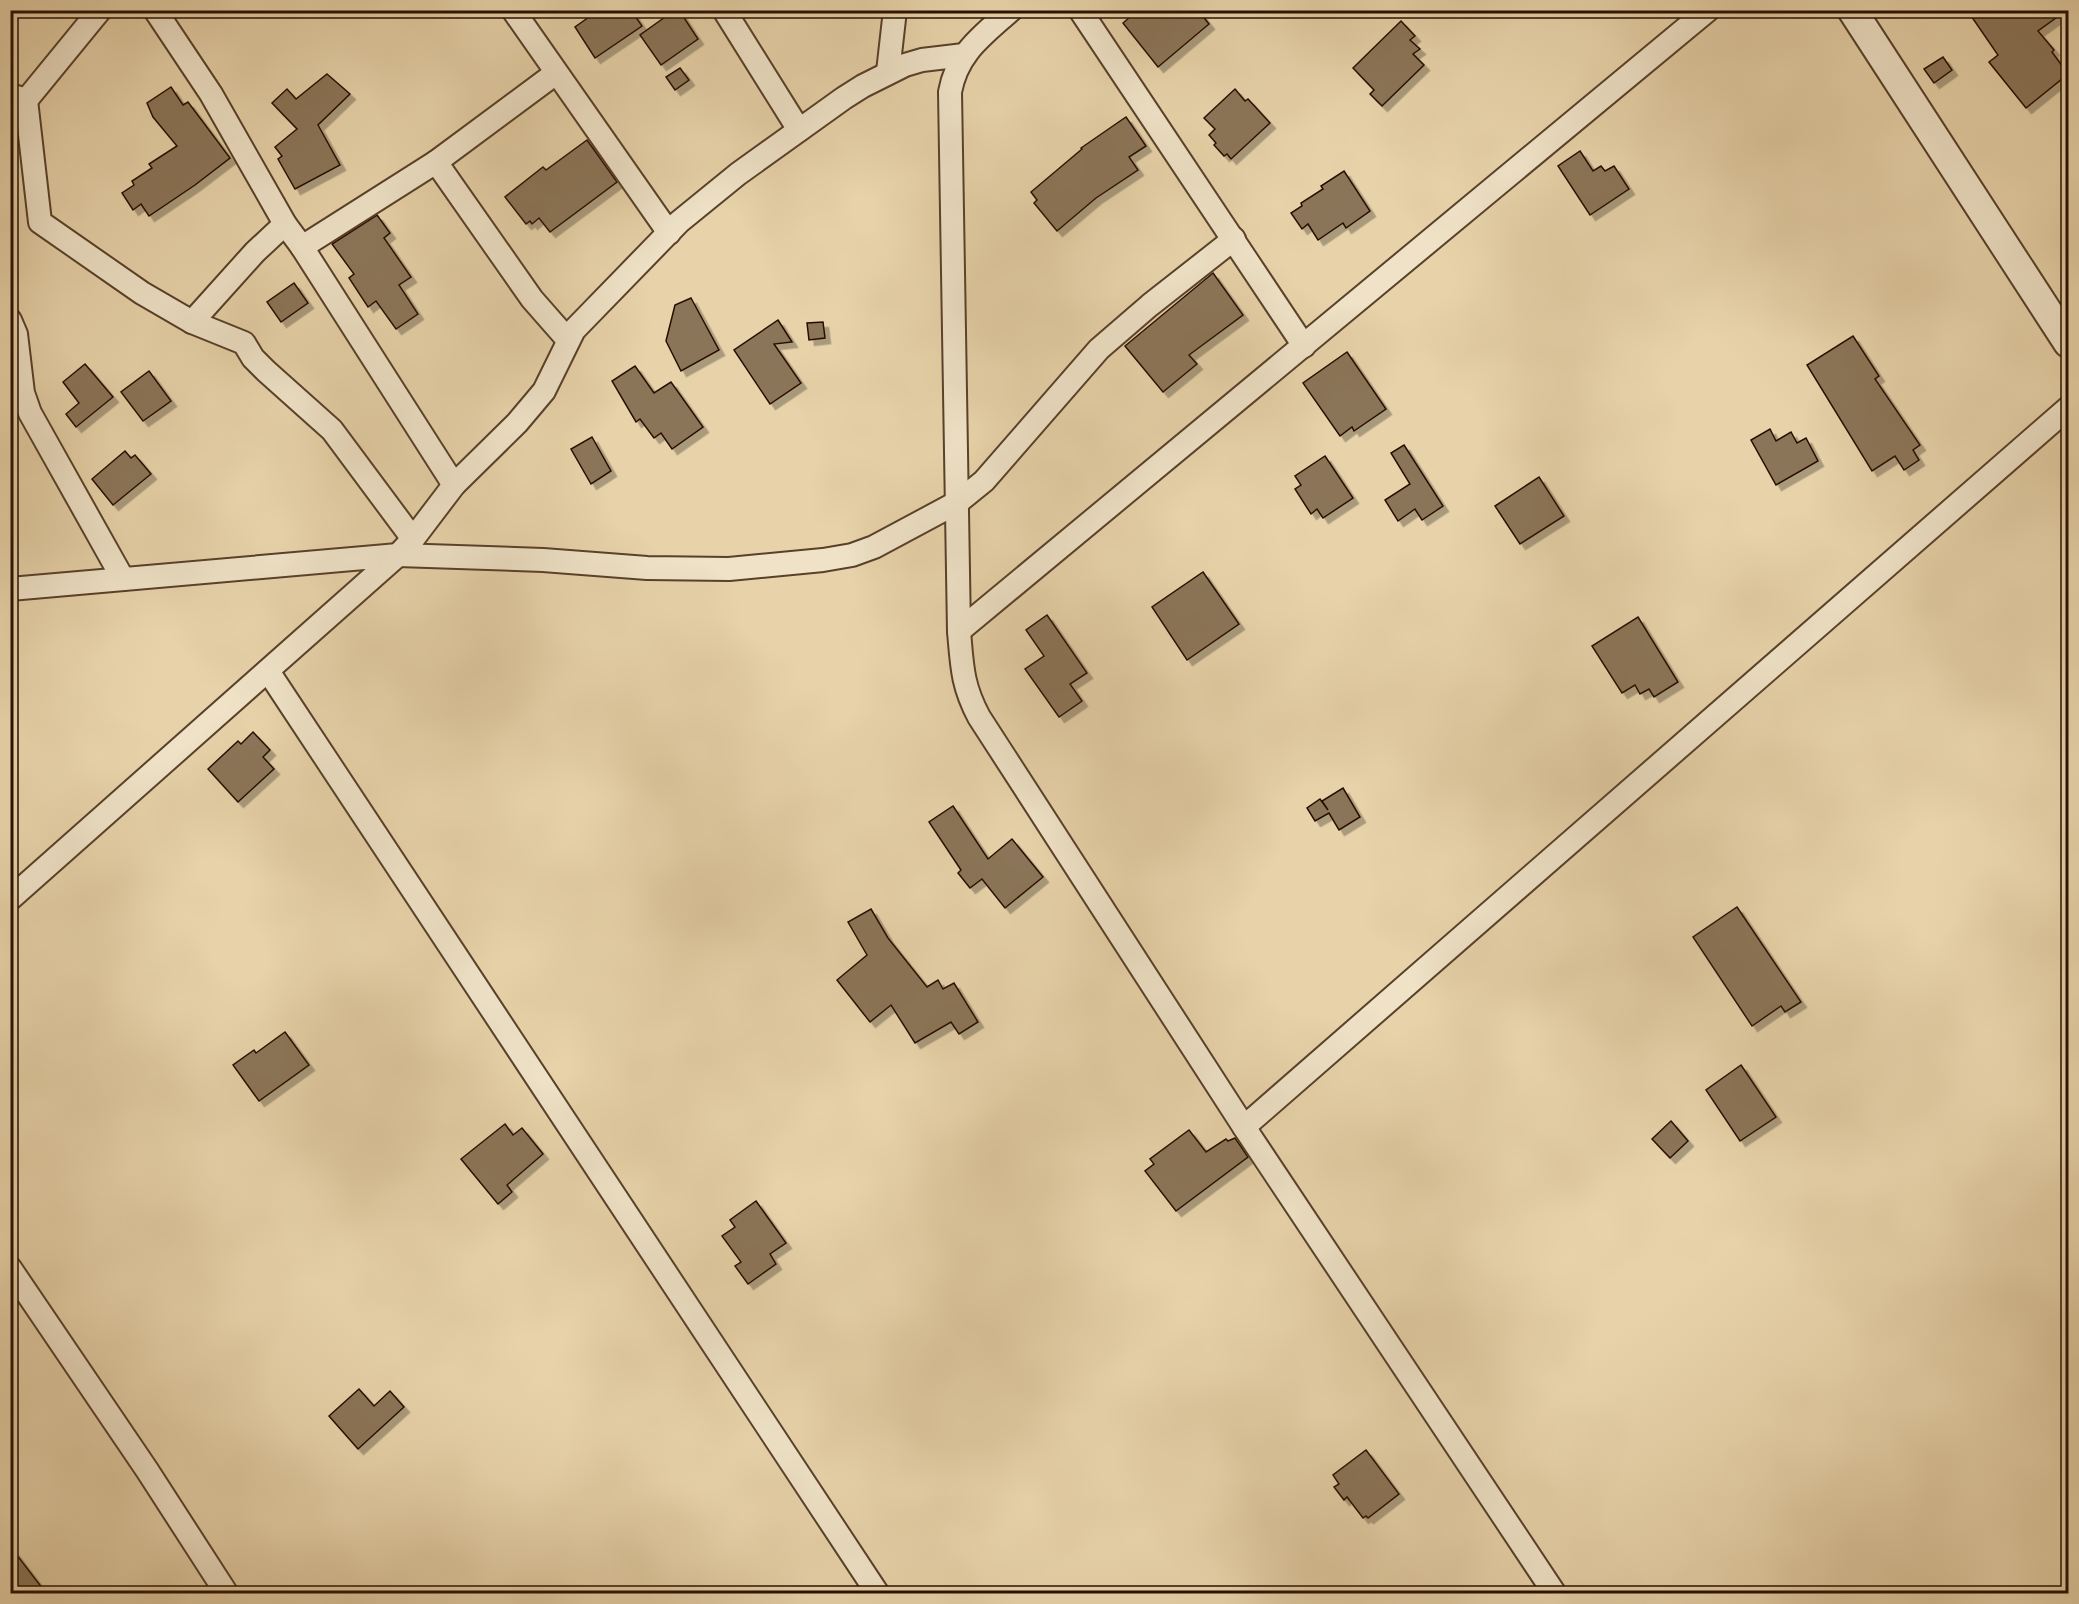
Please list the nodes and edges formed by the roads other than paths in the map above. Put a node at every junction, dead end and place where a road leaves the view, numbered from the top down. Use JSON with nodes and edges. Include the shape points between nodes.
{"nodes":[{"id":1,"x":100,"y":10,"type":"edge"},
{"id":2,"x":155,"y":10,"type":"edge"},
{"id":3,"x":513,"y":10,"type":"edge"},
{"id":4,"x":724,"y":10,"type":"edge"},
{"id":5,"x":895,"y":10,"type":"edge"},
{"id":6,"x":1011,"y":10,"type":"edge"},
{"id":7,"x":1080,"y":10,"type":"edge"},
{"id":8,"x":1708,"y":10,"type":"edge"},
{"id":9,"x":1852,"y":10,"type":"edge"},
{"id":10,"x":963,"y":55,"type":"junction"},
{"id":11,"x":888,"y":72,"type":"junction"},
{"id":12,"x":556,"y":73,"type":"junction"},
{"id":13,"x":18,"y":98,"type":"edge"},
{"id":14,"x":10,"y":120,"type":"edge"},
{"id":15,"x":799,"y":130,"type":"junction"},
{"id":16,"x":436,"y":162,"type":"junction"},
{"id":17,"x":285,"y":225,"type":"junction"},
{"id":18,"x":669,"y":233,"type":"junction"},
{"id":19,"x":1234,"y":239,"type":"junction"},
{"id":20,"x":302,"y":247,"type":"junction"},
{"id":21,"x":10,"y":320,"type":"edge"},
{"id":22,"x":192,"y":322,"type":"junction"},
{"id":23,"x":568,"y":340,"type":"junction"},
{"id":24,"x":2068,"y":343,"type":"edge"},
{"id":25,"x":1304,"y":346,"type":"junction"},
{"id":26,"x":2068,"y":408,"type":"edge"},
{"id":27,"x":454,"y":485,"type":"junction"},
{"id":28,"x":958,"y":502,"type":"junction"},
{"id":29,"x":406,"y":547,"type":"junction"},
{"id":30,"x":123,"y":579,"type":"junction"},
{"id":31,"x":10,"y":589,"type":"edge"},
{"id":32,"x":959,"y":631,"type":"junction"},
{"id":33,"x":268,"y":671,"type":"junction"},
{"id":34,"x":10,"y":899,"type":"edge"},
{"id":35,"x":1244,"y":1127,"type":"junction"},
{"id":36,"x":10,"y":1268,"type":"edge"},
{"id":37,"x":227,"y":1593,"type":"edge"},
{"id":38,"x":878,"y":1593,"type":"edge"},
{"id":39,"x":1555,"y":1593,"type":"edge"}],
"edges":[{"from":1,"to":13,"type":"street"},
{"from":2,"to":17,"type":"street","via":[[211,94]]},
{"from":3,"to":12,"type":"street"},
{"from":4,"to":15,"type":"street"},
{"from":5,"to":11,"type":"street"},
{"from":6,"to":10,"type":"street"},
{"from":7,"to":19,"type":"street"},
{"from":8,"to":25,"type":"street"},
{"from":9,"to":24,"type":"street"},
{"from":10,"to":11,"type":"street","via":[[922,60]]},
{"from":10,"to":28,"type":"street","via":[[952,79],[950,106]]},
{"from":11,"to":15,"type":"street"},
{"from":12,"to":16,"type":"street"},
{"from":12,"to":18,"type":"street"},
{"from":13,"to":14,"type":"street"},
{"from":13,"to":22,"type":"street","via":[[40,222],[142,293]]},
{"from":15,"to":18,"type":"street","via":[[709,196]]},
{"from":16,"to":20,"type":"street"},
{"from":16,"to":23,"type":"street","via":[[532,299]]},
{"from":17,"to":20,"type":"street"},
{"from":17,"to":22,"type":"street"},
{"from":18,"to":23,"type":"street"},
{"from":19,"to":25,"type":"street"},
{"from":19,"to":28,"type":"street","via":[[1099,349],[996,467]]},
{"from":20,"to":27,"type":"street"},
{"from":21,"to":30,"type":"street","via":[[30,413]]},
{"from":22,"to":29,"type":"street","via":[[244,343],[266,371],[332,430]]},
{"from":23,"to":27,"type":"street","via":[[544,391]]},
{"from":25,"to":32,"type":"street"},
{"from":26,"to":35,"type":"street"},
{"from":27,"to":29,"type":"street"},
{"from":28,"to":29,"type":"street","via":[[852,555],[784,565],[646,568]]},
{"from":28,"to":32,"type":"street"},
{"from":29,"to":30,"type":"street"},
{"from":29,"to":33,"type":"street"},
{"from":30,"to":31,"type":"street"},
{"from":32,"to":35,"type":"street","via":[[964,680],[979,717]]},
{"from":33,"to":34,"type":"street"},
{"from":33,"to":38,"type":"street"},
{"from":35,"to":39,"type":"street"},
{"from":36,"to":37,"type":"street"}]}
